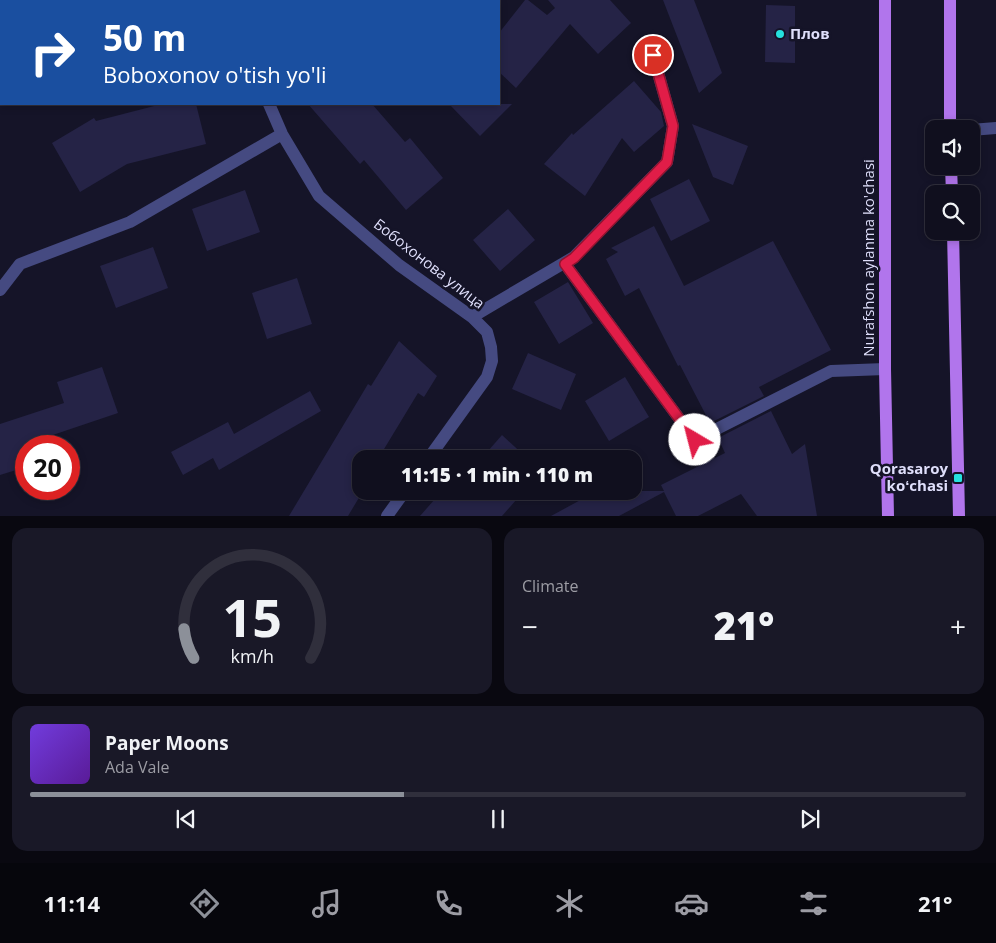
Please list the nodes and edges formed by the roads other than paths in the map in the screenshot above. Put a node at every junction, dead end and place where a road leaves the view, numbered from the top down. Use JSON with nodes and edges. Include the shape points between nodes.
{"nodes":[{"id":1,"x":885,"y":0,"type":"edge"},
{"id":2,"x":950,"y":0,"type":"edge"},
{"id":3,"x":653,"y":55,"type":"dead end"},
{"id":4,"x":269,"y":105,"type":"edge"},
{"id":5,"x":950,"y":120,"type":"edge"},
{"id":6,"x":996,"y":128,"type":"edge"},
{"id":7,"x":980,"y":129,"type":"edge"},
{"id":8,"x":282,"y":134,"type":"junction"},
{"id":9,"x":953,"y":240,"type":"edge"},
{"id":10,"x":565,"y":264,"type":"junction"},
{"id":11,"x":0,"y":290,"type":"edge"},
{"id":12,"x":472,"y":317,"type":"junction"},
{"id":13,"x":885,"y":369,"type":"junction"},
{"id":14,"x":434,"y":450,"type":"edge"},
{"id":15,"x":399,"y":500,"type":"edge"},
{"id":16,"x":387,"y":516,"type":"edge"},
{"id":17,"x":888,"y":516,"type":"edge"},
{"id":18,"x":959,"y":516,"type":"edge"}],
"edges":[{"from":1,"to":13,"type":"main road","name":"Nurafshon aylanma ko'chasi"},
{"from":2,"to":5,"type":"main road"},
{"from":3,"to":10,"type":"street","via":[[673,126],[667,162]]},
{"from":4,"to":8,"type":"street","name":"Бобохонова улица"},
{"from":6,"to":7,"type":"street"},
{"from":8,"to":11,"type":"street","via":[[130,222],[20,264]]},
{"from":8,"to":12,"type":"street","name":"Бобохонова улица","via":[[319,196],[399,265]]},
{"from":9,"to":18,"type":"main road"},
{"from":10,"to":12,"type":"street"},
{"from":10,"to":13,"type":"street","via":[[695,440],[831,372]]},
{"from":12,"to":14,"type":"street","name":"Бобохонова улица","via":[[487,332],[492,361],[487,377]]},
{"from":13,"to":17,"type":"main road","name":"Nurafshon aylanma ko'chasi"},
{"from":15,"to":16,"type":"street"}]}
